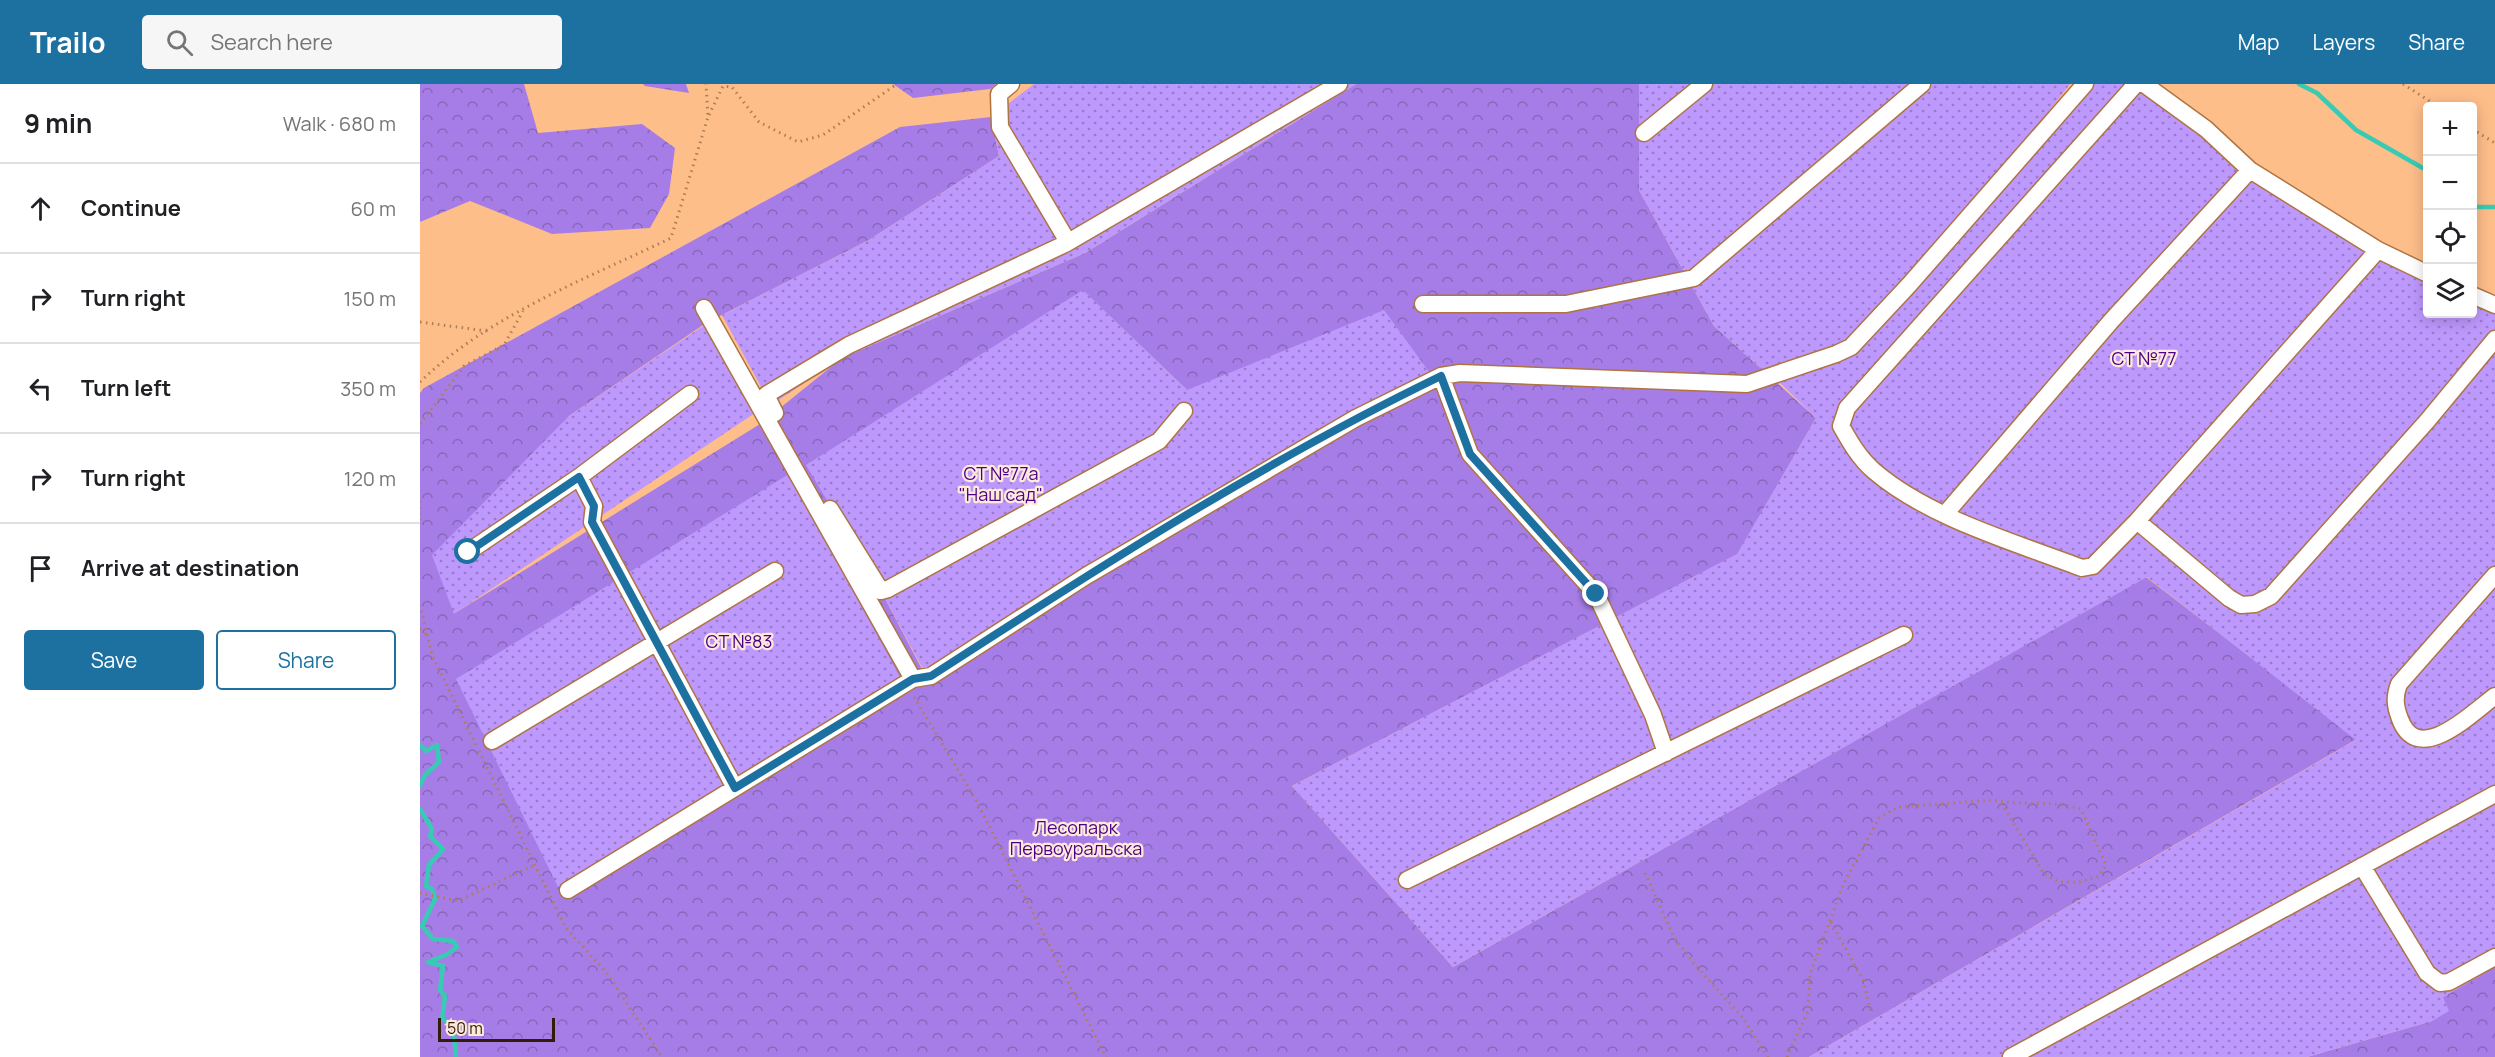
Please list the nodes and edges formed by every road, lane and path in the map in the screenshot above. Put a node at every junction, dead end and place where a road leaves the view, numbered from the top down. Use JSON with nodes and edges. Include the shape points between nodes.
{"nodes":[{"id":1,"x":706,"y":84,"type":"edge"},
{"id":2,"x":897,"y":84,"type":"edge"},
{"id":3,"x":1011,"y":84,"type":"edge"},
{"id":4,"x":1340,"y":84,"type":"edge"},
{"id":5,"x":1704,"y":84,"type":"edge"},
{"id":6,"x":1922,"y":84,"type":"edge"},
{"id":7,"x":2085,"y":84,"type":"edge"},
{"id":8,"x":2136,"y":84,"type":"edge"},
{"id":9,"x":2144,"y":84,"type":"edge"},
{"id":10,"x":2403,"y":84,"type":"edge"},
{"id":11,"x":2431,"y":102,"type":"edge"},
{"id":12,"x":708,"y":117,"type":"junction"},
{"id":13,"x":2477,"y":132,"type":"edge"},
{"id":14,"x":1644,"y":134,"type":"dead end"},
{"id":15,"x":2495,"y":143,"type":"edge"},
{"id":16,"x":2250,"y":170,"type":"junction"},
{"id":17,"x":1068,"y":242,"type":"junction"},
{"id":18,"x":2378,"y":250,"type":"junction"},
{"id":19,"x":2423,"y":272,"type":"edge"},
{"id":20,"x":2477,"y":297,"type":"edge"},
{"id":21,"x":1423,"y":304,"type":"dead end"},
{"id":22,"x":2495,"y":305,"type":"edge"},
{"id":23,"x":704,"y":308,"type":"dead end"},
{"id":24,"x":524,"y":309,"type":"junction"},
{"id":25,"x":420,"y":322,"type":"edge"},
{"id":26,"x":488,"y":331,"type":"junction"},
{"id":27,"x":2495,"y":339,"type":"edge"},
{"id":28,"x":1441,"y":376,"type":"junction"},
{"id":29,"x":420,"y":381,"type":"edge"},
{"id":30,"x":690,"y":394,"type":"dead end"},
{"id":31,"x":1184,"y":411,"type":"dead end"},
{"id":32,"x":420,"y":424,"type":"edge"},
{"id":33,"x":579,"y":477,"type":"junction"},
{"id":34,"x":420,"y":501,"type":"edge"},
{"id":35,"x":1946,"y":513,"type":"junction"},
{"id":36,"x":2137,"y":521,"type":"junction"},
{"id":37,"x":420,"y":524,"type":"edge"},
{"id":38,"x":468,"y":552,"type":"dead end"},
{"id":39,"x":775,"y":571,"type":"dead end"},
{"id":40,"x":2495,"y":575,"type":"edge"},
{"id":41,"x":420,"y":605,"type":"edge"},
{"id":42,"x":420,"y":629,"type":"edge"},
{"id":43,"x":428,"y":635,"type":"junction"},
{"id":44,"x":1904,"y":635,"type":"dead end"},
{"id":45,"x":656,"y":643,"type":"junction"},
{"id":46,"x":913,"y":679,"type":"junction"},
{"id":47,"x":2495,"y":696,"type":"edge"},
{"id":48,"x":914,"y":697,"type":"dead end"},
{"id":49,"x":492,"y":741,"type":"dead end"},
{"id":50,"x":1666,"y":753,"type":"junction"},
{"id":51,"x":735,"y":788,"type":"junction"},
{"id":52,"x":2495,"y":794,"type":"edge"},
{"id":53,"x":2001,"y":802,"type":"junction"},
{"id":54,"x":534,"y":865,"type":"junction"},
{"id":55,"x":2362,"y":866,"type":"junction"},
{"id":56,"x":1645,"y":873,"type":"dead end"},
{"id":57,"x":1407,"y":880,"type":"dead end"},
{"id":58,"x":568,"y":891,"type":"dead end"},
{"id":59,"x":420,"y":893,"type":"edge"},
{"id":60,"x":1831,"y":922,"type":"junction"},
{"id":61,"x":2495,"y":957,"type":"edge"},
{"id":62,"x":1871,"y":1014,"type":"dead end"},
{"id":63,"x":662,"y":1057,"type":"edge"},
{"id":64,"x":1106,"y":1057,"type":"edge"},
{"id":65,"x":1768,"y":1057,"type":"edge"},
{"id":66,"x":1787,"y":1057,"type":"edge"},
{"id":67,"x":2012,"y":1057,"type":"edge"}],
"edges":[{"from":1,"to":12,"type":"path"},
{"from":2,"to":12,"type":"path","via":[[823,135],[798,142],[759,122],[732,87],[723,86]]},
{"from":3,"to":17,"type":"street","via":[[999,94],[1000,126]]},
{"from":4,"to":17,"type":"street"},
{"from":5,"to":14,"type":"street"},
{"from":6,"to":21,"type":"street","via":[[1694,278],[1566,304]]},
{"from":7,"to":28,"type":"street","via":[[1909,285],[1851,347],[1836,354],[1747,384],[1460,373]]},
{"from":8,"to":35,"type":"street","via":[[1847,408],[1841,421],[1855,450],[1872,470],[1910,497]]},
{"from":9,"to":16,"type":"street","via":[[2206,129]]},
{"from":10,"to":11,"type":"path"},
{"from":12,"to":24,"type":"path","via":[[671,238]]},
{"from":13,"to":15,"type":"path"},
{"from":16,"to":18,"type":"street"},
{"from":16,"to":35,"type":"street","via":[[2112,320]]},
{"from":17,"to":31,"type":"street","via":[[849,345],[766,395],[805,469],[880,591],[1159,441]]},
{"from":18,"to":19,"type":"street"},
{"from":18,"to":36,"type":"street"},
{"from":20,"to":22,"type":"street"},
{"from":23,"to":46,"type":"street"},
{"from":24,"to":26,"type":"path"},
{"from":24,"to":32,"type":"path","via":[[504,345],[464,366]]},
{"from":25,"to":26,"type":"path"},
{"from":26,"to":29,"type":"path"},
{"from":27,"to":36,"type":"street","via":[[2289,577],[2263,601],[2241,605],[2229,598]]},
{"from":28,"to":46,"type":"street","via":[[1356,418],[1086,576],[931,676]]},
{"from":28,"to":50,"type":"street","via":[[1470,454],[1596,594],[1653,715]]},
{"from":30,"to":33,"type":"street"},
{"from":33,"to":38,"type":"street"},
{"from":33,"to":45,"type":"street","via":[[594,506],[592,522]]},
{"from":34,"to":37,"type":"path"},
{"from":35,"to":36,"type":"street","via":[[2082,568],[2093,566]]},
{"from":39,"to":45,"type":"street"},
{"from":40,"to":47,"type":"street","via":[[2399,684],[2395,705],[2410,734],[2418,739],[2431,739]]},
{"from":41,"to":43,"type":"path"},
{"from":42,"to":43,"type":"path"},
{"from":43,"to":54,"type":"path","via":[[432,655]]},
{"from":44,"to":50,"type":"street"},
{"from":45,"to":49,"type":"street"},
{"from":45,"to":51,"type":"street"},
{"from":46,"to":51,"type":"street"},
{"from":48,"to":64,"type":"path","via":[[976,800]]},
{"from":50,"to":57,"type":"street"},
{"from":51,"to":58,"type":"street"},
{"from":52,"to":55,"type":"street"},
{"from":53,"to":53,"type":"path","via":[[2064,804],[2081,809],[2106,865],[2099,876],[2059,882],[2044,873]]},
{"from":53,"to":60,"type":"path","via":[[1898,807],[1879,818],[1844,882]]},
{"from":54,"to":59,"type":"path","via":[[458,901]]},
{"from":54,"to":63,"type":"path","via":[[566,928],[607,973]]},
{"from":55,"to":61,"type":"street","via":[[2427,973],[2440,982],[2449,982]]},
{"from":55,"to":67,"type":"street"},
{"from":56,"to":65,"type":"path","via":[[1674,937],[1743,1018]]},
{"from":60,"to":62,"type":"path","via":[[1863,980]]},
{"from":60,"to":66,"type":"path","via":[[1810,974],[1808,1011]]}]}
